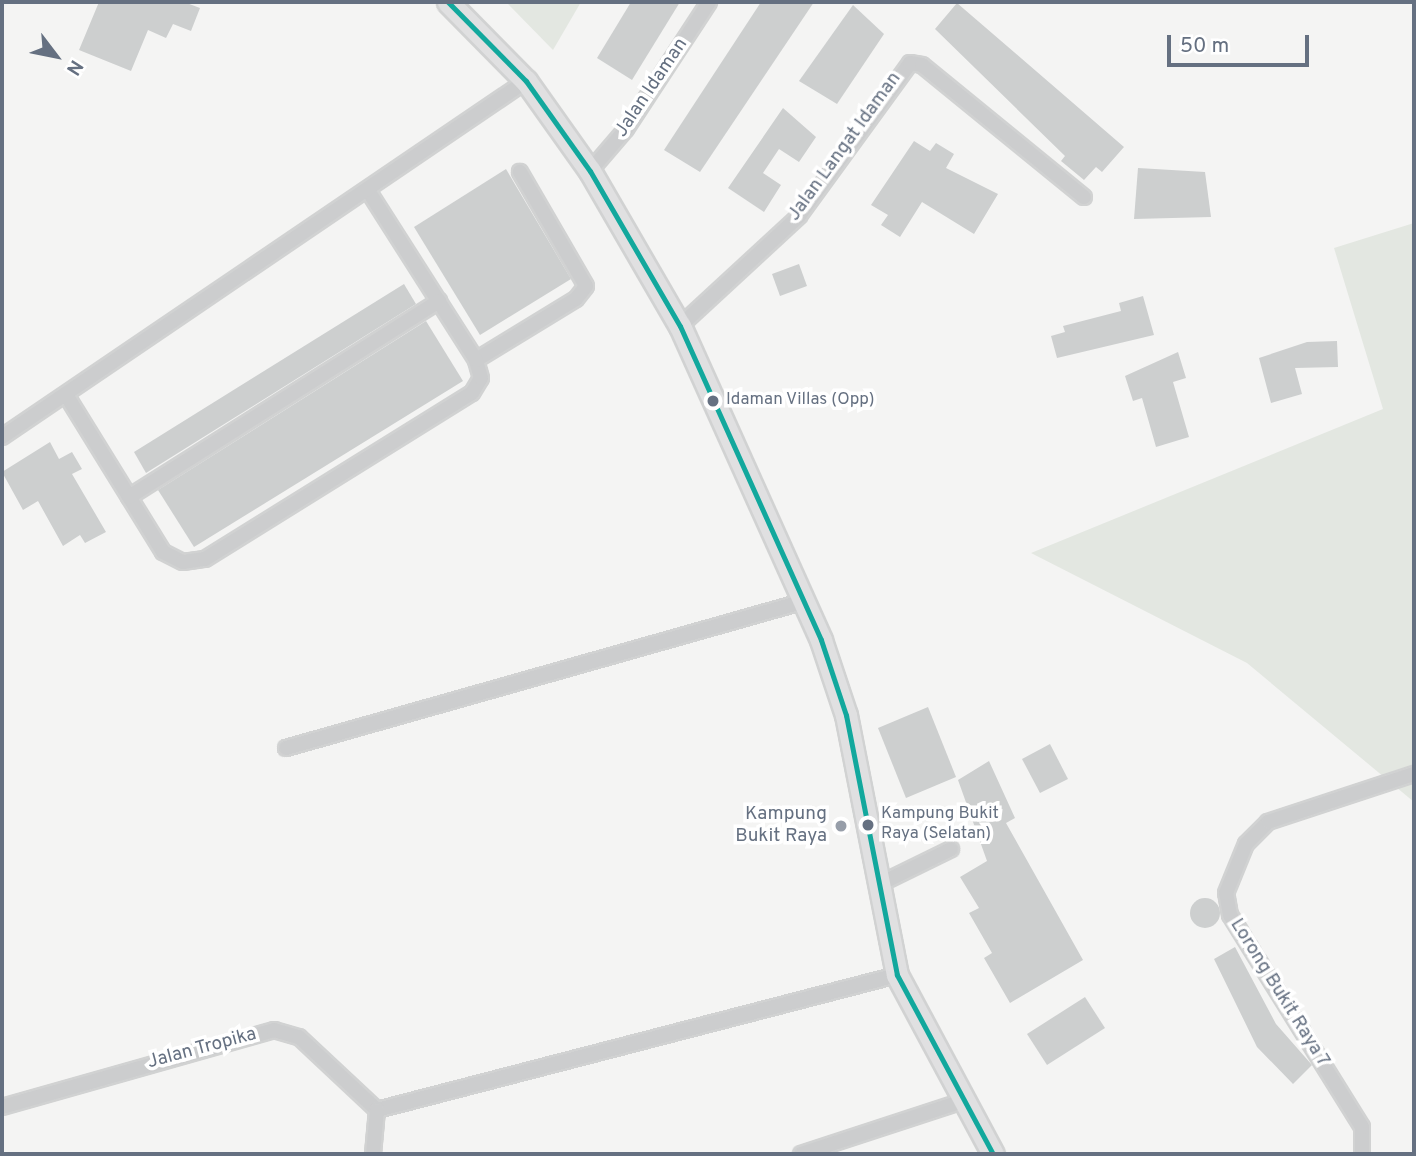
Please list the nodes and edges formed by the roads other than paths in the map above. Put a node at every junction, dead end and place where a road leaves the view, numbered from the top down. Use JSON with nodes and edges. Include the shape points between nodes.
{"nodes":[{"id":1,"x":448,"y":2,"type":"edge"},
{"id":2,"x":709,"y":2,"type":"edge"},
{"id":3,"x":526,"y":81,"type":"junction"},
{"id":4,"x":590,"y":171,"type":"junction"},
{"id":5,"x":520,"y":172,"type":"dead end"},
{"id":6,"x":369,"y":192,"type":"junction"},
{"id":7,"x":1084,"y":197,"type":"dead end"},
{"id":8,"x":439,"y":301,"type":"junction"},
{"id":9,"x":680,"y":326,"type":"junction"},
{"id":10,"x":477,"y":360,"type":"junction"},
{"id":11,"x":68,"y":398,"type":"junction"},
{"id":12,"x":2,"y":438,"type":"edge"},
{"id":13,"x":129,"y":498,"type":"junction"},
{"id":14,"x":804,"y":601,"type":"junction"},
{"id":15,"x":286,"y":748,"type":"dead end"},
{"id":16,"x":1414,"y":774,"type":"edge"},
{"id":17,"x":951,"y":849,"type":"dead end"},
{"id":18,"x":882,"y":883,"type":"junction"},
{"id":19,"x":897,"y":975,"type":"junction"},
{"id":20,"x":960,"y":1102,"type":"junction"},
{"id":21,"x":2,"y":1107,"type":"edge"},
{"id":22,"x":377,"y":1110,"type":"junction"},
{"id":23,"x":373,"y":1154,"type":"edge"},
{"id":24,"x":801,"y":1154,"type":"edge"},
{"id":25,"x":993,"y":1154,"type":"edge"},
{"id":26,"x":1362,"y":1154,"type":"edge"}],
"edges":[{"from":1,"to":3,"type":"main road"},
{"from":2,"to":4,"type":"street","name":"Jalan Idaman","via":[[626,130]]},
{"from":3,"to":4,"type":"main road"},
{"from":3,"to":6,"type":"street"},
{"from":4,"to":9,"type":"main road"},
{"from":5,"to":10,"type":"street","via":[[586,286],[576,299]]},
{"from":6,"to":8,"type":"street"},
{"from":6,"to":11,"type":"street"},
{"from":7,"to":9,"type":"street","name":"Jalan Langat Idaman","via":[[922,65],[909,63],[799,216]]},
{"from":8,"to":10,"type":"street"},
{"from":8,"to":13,"type":"street"},
{"from":9,"to":14,"type":"main road"},
{"from":10,"to":13,"type":"street","via":[[481,378],[472,393],[205,559],[183,562],[163,552]]},
{"from":11,"to":12,"type":"street"},
{"from":11,"to":13,"type":"street"},
{"from":14,"to":15,"type":"street"},
{"from":14,"to":18,"type":"main road","via":[[846,715]]},
{"from":16,"to":26,"type":"street","name":"Lorong Bukit Raya 7","via":[[1268,822],[1246,844],[1226,893],[1230,915],[1362,1127]]},
{"from":17,"to":18,"type":"street"},
{"from":18,"to":19,"type":"main road"},
{"from":19,"to":20,"type":"main road"},
{"from":19,"to":22,"type":"street"},
{"from":20,"to":24,"type":"street"},
{"from":20,"to":25,"type":"main road"},
{"from":21,"to":22,"type":"street","name":"Jalan Tropika","via":[[274,1030],[299,1037]]},
{"from":22,"to":23,"type":"street"}]}
